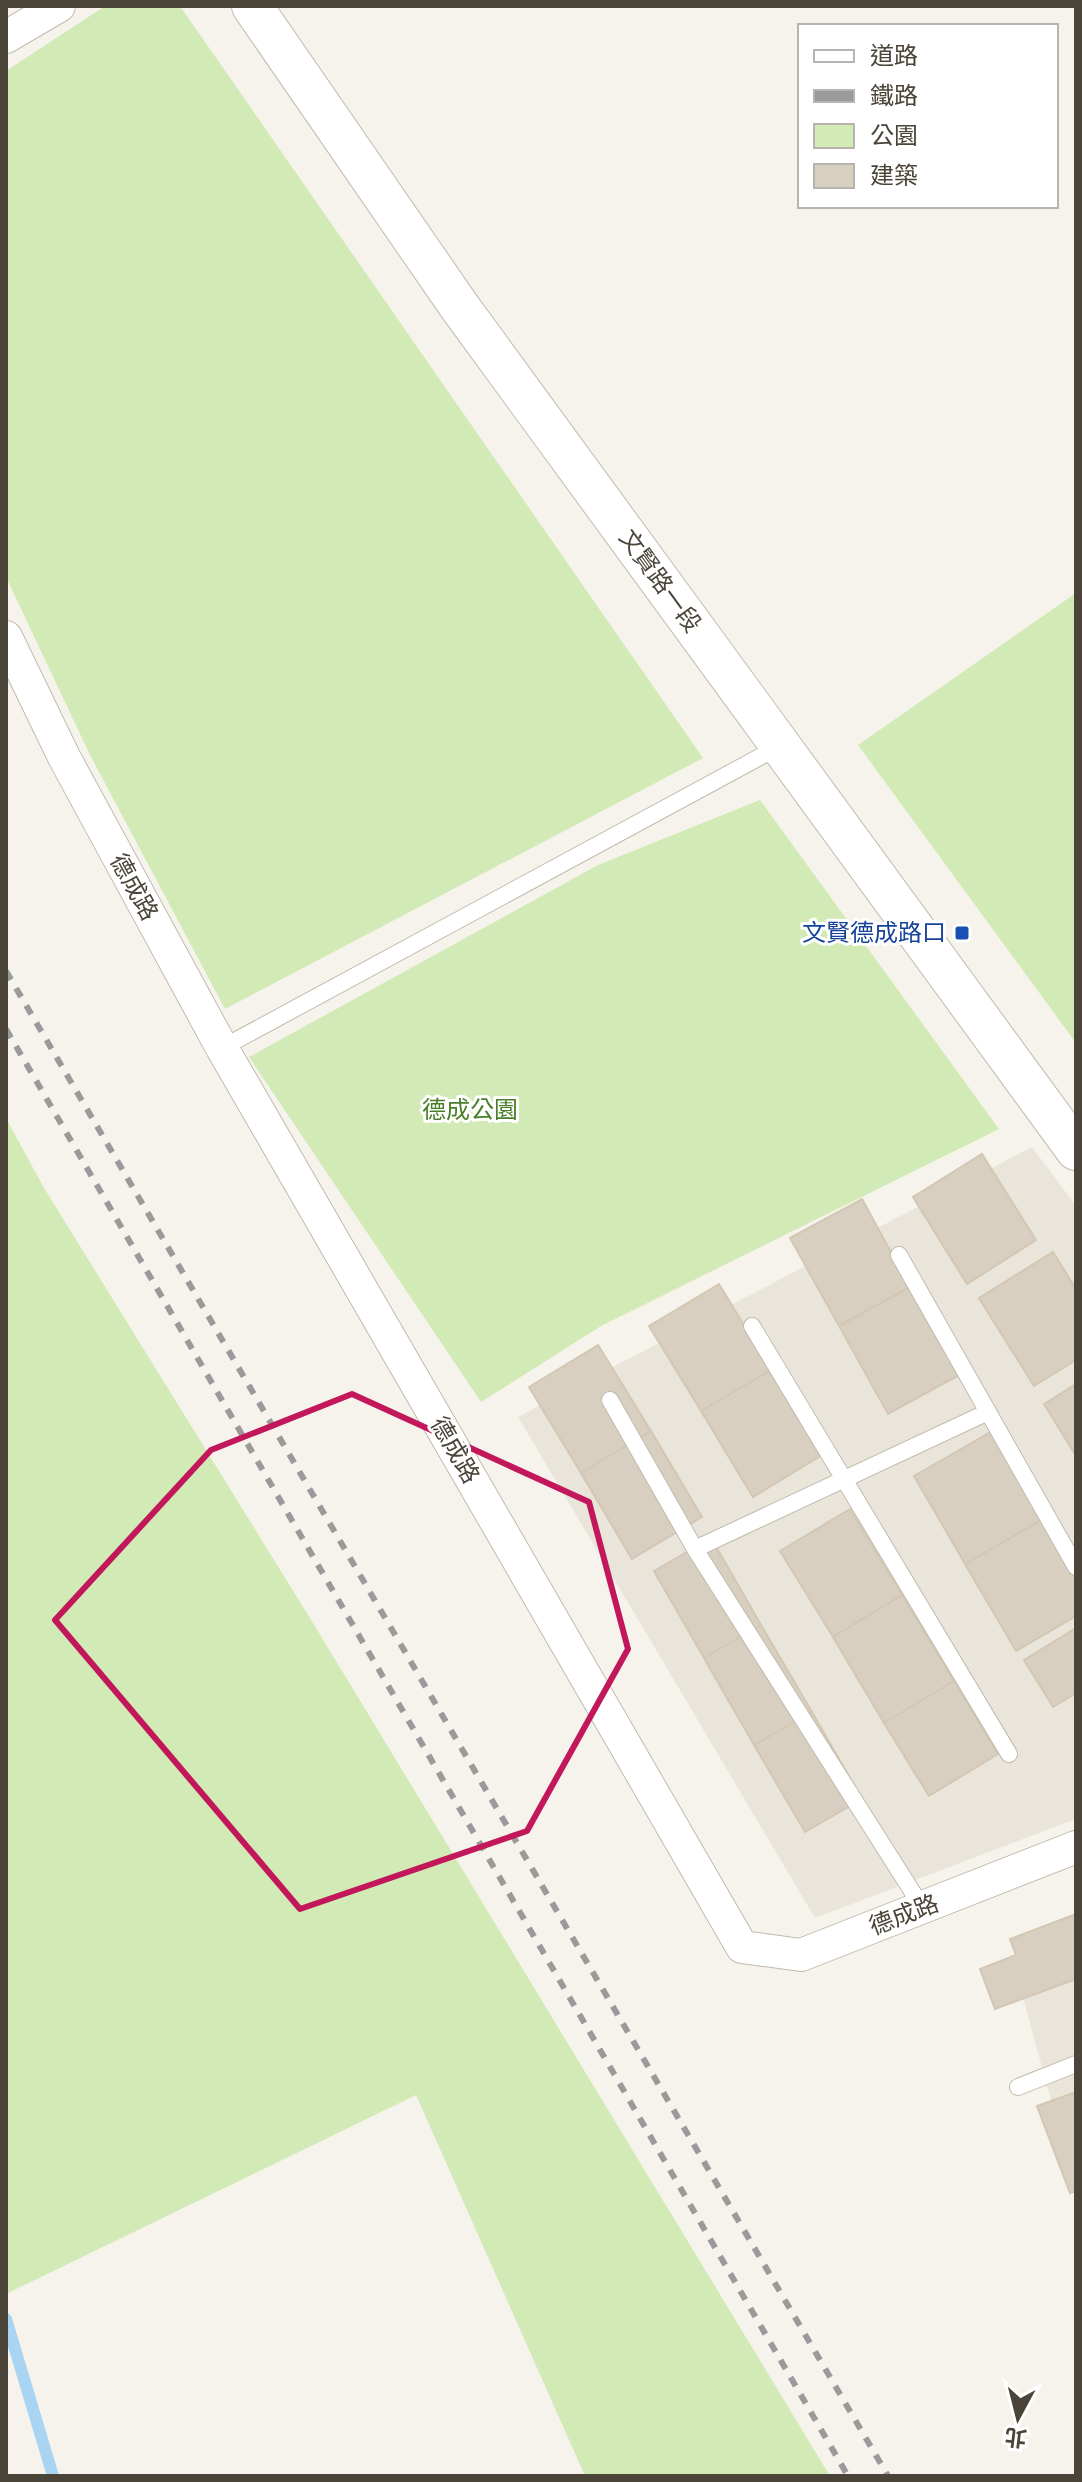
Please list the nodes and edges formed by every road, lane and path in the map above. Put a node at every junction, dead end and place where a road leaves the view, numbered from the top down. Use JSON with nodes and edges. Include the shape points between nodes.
{"nodes":[{"id":1,"x":59,"y":6,"type":"edge"},
{"id":2,"x":252,"y":6,"type":"edge"},
{"id":3,"x":6,"y":37,"type":"edge"},
{"id":4,"x":6,"y":637,"type":"edge"},
{"id":5,"x":781,"y":746,"type":"junction"},
{"id":6,"x":222,"y":1048,"type":"junction"},
{"id":7,"x":1076,"y":1150,"type":"edge"},
{"id":8,"x":899,"y":1255,"type":"dead end"},
{"id":9,"x":752,"y":1326,"type":"dead end"},
{"id":10,"x":610,"y":1400,"type":"dead end"},
{"id":11,"x":988,"y":1412,"type":"junction"},
{"id":12,"x":842,"y":1481,"type":"junction"},
{"id":13,"x":695,"y":1549,"type":"junction"},
{"id":14,"x":1076,"y":1567,"type":"edge"},
{"id":15,"x":1009,"y":1754,"type":"dead end"},
{"id":16,"x":1076,"y":1847,"type":"edge"},
{"id":17,"x":922,"y":1907,"type":"junction"},
{"id":18,"x":1076,"y":2064,"type":"edge"},
{"id":19,"x":1018,"y":2087,"type":"dead end"}],
"edges":[{"from":1,"to":3,"type":"street"},
{"from":2,"to":5,"type":"street","name":"文賢路一段","via":[[459,306]]},
{"from":4,"to":6,"type":"street","name":"德成路","via":[[64,757]]},
{"from":5,"to":6,"type":"lane"},
{"from":5,"to":7,"type":"street","name":"文賢路一段"},
{"from":6,"to":17,"type":"street","name":"德成路","via":[[742,1947],[801,1955]]},
{"from":8,"to":11,"type":"lane"},
{"from":9,"to":12,"type":"lane"},
{"from":10,"to":13,"type":"lane"},
{"from":11,"to":12,"type":"lane"},
{"from":11,"to":14,"type":"lane"},
{"from":12,"to":13,"type":"lane"},
{"from":12,"to":15,"type":"lane"},
{"from":13,"to":17,"type":"lane"},
{"from":16,"to":17,"type":"street","name":"德成路"},
{"from":18,"to":19,"type":"lane"}]}
